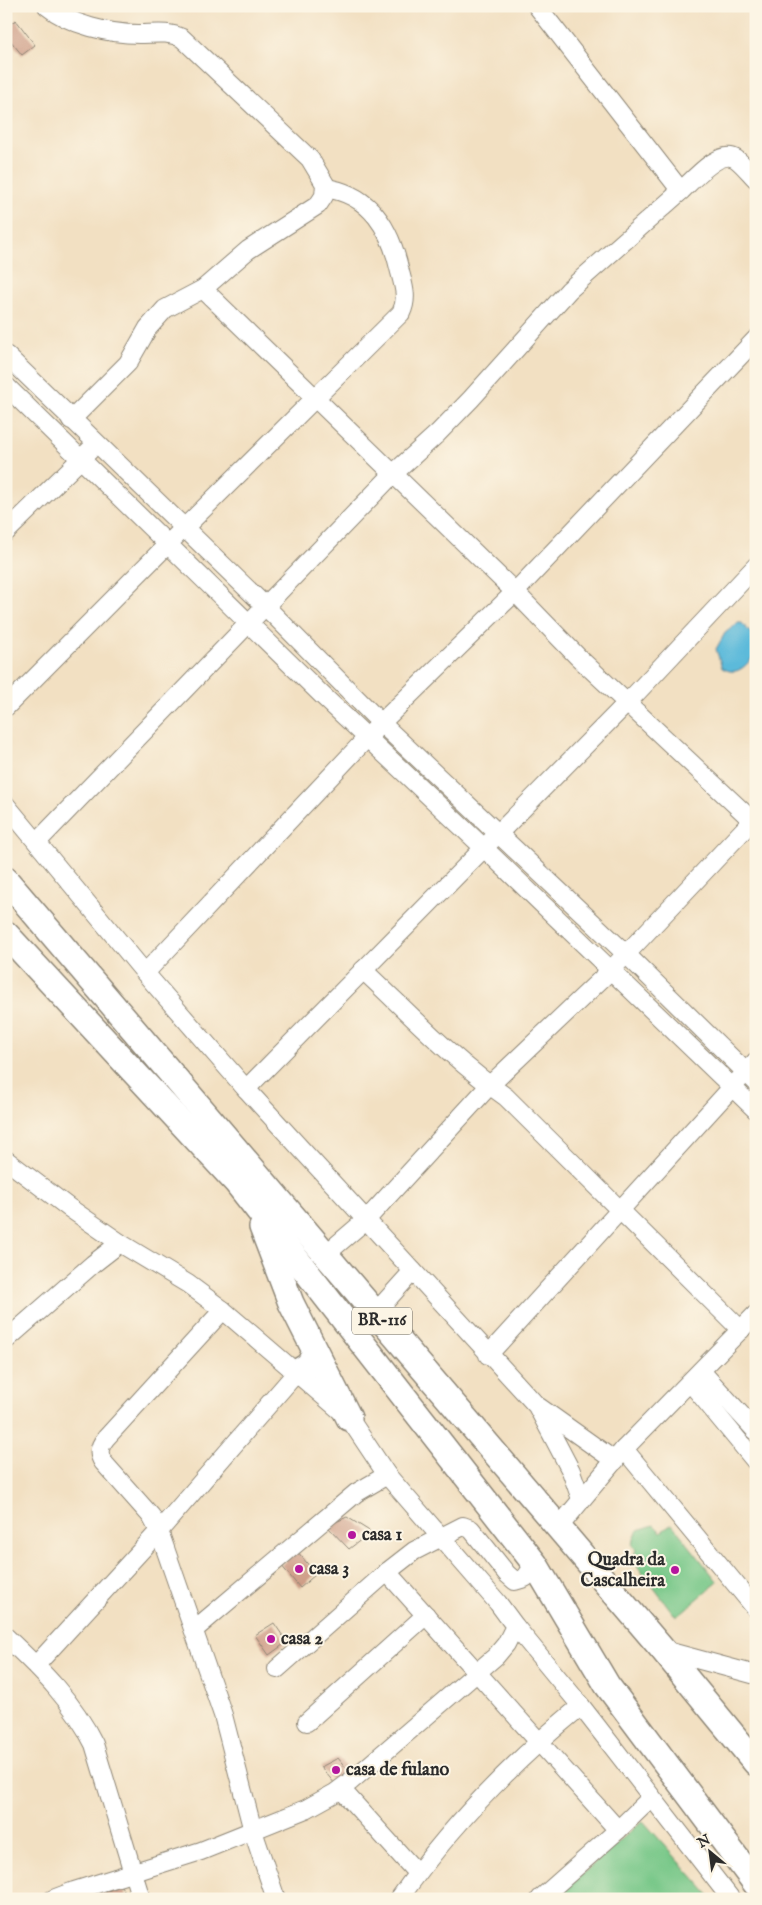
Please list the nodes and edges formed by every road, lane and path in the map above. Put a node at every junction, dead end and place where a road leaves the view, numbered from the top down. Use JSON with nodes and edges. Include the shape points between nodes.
{"nodes":[{"id":1,"x":47,"y":6,"type":"edge"},
{"id":2,"x":537,"y":6,"type":"edge"},
{"id":3,"x":756,"y":179,"type":"edge"},
{"id":4,"x":325,"y":188,"type":"junction"},
{"id":5,"x":682,"y":191,"type":"junction"},
{"id":6,"x":203,"y":289,"type":"junction"},
{"id":7,"x":753,"y":349,"type":"edge"},
{"id":8,"x":6,"y":356,"type":"edge"},
{"id":9,"x":6,"y":386,"type":"edge"},
{"id":10,"x":315,"y":397,"type":"junction"},
{"id":11,"x":71,"y":420,"type":"junction"},
{"id":12,"x":97,"y":444,"type":"junction"},
{"id":13,"x":82,"y":459,"type":"junction"},
{"id":14,"x":393,"y":474,"type":"junction"},
{"id":15,"x":184,"y":528,"type":"junction"},
{"id":16,"x":6,"y":532,"type":"edge"},
{"id":17,"x":168,"y":544,"type":"junction"},
{"id":18,"x":756,"y":566,"type":"edge"},
{"id":19,"x":515,"y":592,"type":"junction"},
{"id":20,"x":265,"y":606,"type":"junction"},
{"id":21,"x":248,"y":623,"type":"junction"},
{"id":22,"x":627,"y":703,"type":"junction"},
{"id":23,"x":6,"y":707,"type":"edge"},
{"id":24,"x":381,"y":723,"type":"junction"},
{"id":25,"x":367,"y":738,"type":"junction"},
{"id":26,"x":6,"y":806,"type":"edge"},
{"id":27,"x":754,"y":822,"type":"edge"},
{"id":28,"x":499,"y":833,"type":"junction"},
{"id":29,"x":37,"y":842,"type":"junction"},
{"id":30,"x":484,"y":848,"type":"junction"},
{"id":31,"x":6,"y":880,"type":"edge"},
{"id":32,"x":6,"y":934,"type":"edge"},
{"id":33,"x":626,"y":954,"type":"junction"},
{"id":34,"x":363,"y":970,"type":"junction"},
{"id":35,"x":611,"y":970,"type":"junction"},
{"id":36,"x":145,"y":973,"type":"junction"},
{"id":37,"x":752,"y":1072,"type":"edge"},
{"id":38,"x":489,"y":1086,"type":"junction"},
{"id":39,"x":732,"y":1087,"type":"junction"},
{"id":40,"x":246,"y":1089,"type":"junction"},
{"id":41,"x":756,"y":1110,"type":"edge"},
{"id":42,"x":6,"y":1160,"type":"edge"},
{"id":43,"x":253,"y":1204,"type":"junction"},
{"id":44,"x":619,"y":1210,"type":"junction"},
{"id":45,"x":367,"y":1219,"type":"junction"},
{"id":46,"x":120,"y":1243,"type":"junction"},
{"id":47,"x":326,"y":1254,"type":"junction"},
{"id":48,"x":413,"y":1271,"type":"junction"},
{"id":49,"x":223,"y":1310,"type":"junction"},
{"id":50,"x":376,"y":1314,"type":"junction"},
{"id":51,"x":756,"y":1314,"type":"edge"},
{"id":52,"x":741,"y":1330,"type":"junction"},
{"id":53,"x":6,"y":1340,"type":"edge"},
{"id":54,"x":315,"y":1352,"type":"junction"},
{"id":55,"x":488,"y":1355,"type":"junction"},
{"id":56,"x":296,"y":1373,"type":"junction"},
{"id":57,"x":696,"y":1376,"type":"junction"},
{"id":58,"x":536,"y":1406,"type":"junction"},
{"id":59,"x":348,"y":1418,"type":"junction"},
{"id":60,"x":756,"y":1430,"type":"edge"},
{"id":61,"x":619,"y":1455,"type":"junction"},
{"id":62,"x":756,"y":1462,"type":"edge"},
{"id":63,"x":387,"y":1475,"type":"junction"},
{"id":64,"x":581,"y":1500,"type":"junction"},
{"id":65,"x":558,"y":1528,"type":"junction"},
{"id":66,"x":159,"y":1531,"type":"junction"},
{"id":67,"x":442,"y":1537,"type":"junction"},
{"id":68,"x":536,"y":1564,"type":"junction"},
{"id":69,"x":387,"y":1572,"type":"junction"},
{"id":70,"x":756,"y":1609,"type":"edge"},
{"id":71,"x":426,"y":1615,"type":"junction"},
{"id":72,"x":515,"y":1626,"type":"junction"},
{"id":73,"x":194,"y":1630,"type":"junction"},
{"id":74,"x":6,"y":1637,"type":"edge"},
{"id":75,"x":663,"y":1650,"type":"junction"},
{"id":76,"x":36,"y":1665,"type":"junction"},
{"id":77,"x":277,"y":1669,"type":"dead end"},
{"id":78,"x":478,"y":1672,"type":"junction"},
{"id":79,"x":756,"y":1675,"type":"edge"},
{"id":80,"x":581,"y":1706,"type":"junction"},
{"id":81,"x":307,"y":1722,"type":"dead end"},
{"id":82,"x":538,"y":1742,"type":"junction"},
{"id":83,"x":756,"y":1763,"type":"edge"},
{"id":84,"x":341,"y":1789,"type":"junction"},
{"id":85,"x":651,"y":1798,"type":"junction"},
{"id":86,"x":618,"y":1830,"type":"junction"},
{"id":87,"x":253,"y":1831,"type":"junction"},
{"id":88,"x":133,"y":1873,"type":"junction"},
{"id":89,"x":417,"y":1873,"type":"junction"},
{"id":90,"x":756,"y":1884,"type":"edge"},
{"id":91,"x":53,"y":1899,"type":"edge"},
{"id":92,"x":141,"y":1899,"type":"edge"},
{"id":93,"x":276,"y":1899,"type":"edge"},
{"id":94,"x":399,"y":1899,"type":"edge"},
{"id":95,"x":540,"y":1899,"type":"edge"},
{"id":96,"x":731,"y":1899,"type":"edge"}],
"edges":[{"from":1,"to":4,"type":"street","via":[[101,30],[170,34],[182,38],[296,144],[317,168]]},
{"from":2,"to":5,"type":"street"},
{"from":3,"to":5,"type":"street","via":[[735,158],[727,156],[704,169]]},
{"from":4,"to":6,"type":"street","via":[[318,205],[248,250]]},
{"from":4,"to":10,"type":"street","via":[[357,198],[384,226],[394,247],[406,301],[401,313]]},
{"from":5,"to":14,"type":"street","via":[[569,290],[471,399]]},
{"from":6,"to":10,"type":"street"},
{"from":6,"to":11,"type":"street","via":[[165,309],[148,328],[128,363]]},
{"from":7,"to":19,"type":"street"},
{"from":8,"to":11,"type":"street"},
{"from":9,"to":13,"type":"street"},
{"from":10,"to":14,"type":"street"},
{"from":10,"to":15,"type":"street"},
{"from":11,"to":12,"type":"street"},
{"from":12,"to":13,"type":"street"},
{"from":12,"to":15,"type":"street"},
{"from":13,"to":16,"type":"street"},
{"from":13,"to":17,"type":"street"},
{"from":14,"to":19,"type":"street"},
{"from":14,"to":20,"type":"street"},
{"from":15,"to":17,"type":"street"},
{"from":15,"to":20,"type":"street"},
{"from":17,"to":21,"type":"street"},
{"from":17,"to":23,"type":"street"},
{"from":18,"to":22,"type":"street"},
{"from":19,"to":22,"type":"street"},
{"from":19,"to":24,"type":"street"},
{"from":20,"to":21,"type":"street"},
{"from":20,"to":24,"type":"street"},
{"from":21,"to":25,"type":"street"},
{"from":21,"to":29,"type":"street"},
{"from":22,"to":27,"type":"street"},
{"from":22,"to":28,"type":"street"},
{"from":24,"to":25,"type":"street"},
{"from":24,"to":28,"type":"street"},
{"from":25,"to":30,"type":"street"},
{"from":25,"to":36,"type":"street"},
{"from":26,"to":29,"type":"street"},
{"from":27,"to":33,"type":"street"},
{"from":28,"to":30,"type":"street"},
{"from":28,"to":33,"type":"street"},
{"from":29,"to":36,"type":"street"},
{"from":30,"to":34,"type":"street"},
{"from":30,"to":35,"type":"street"},
{"from":31,"to":47,"type":"highway","number":"BR-116"},
{"from":32,"to":43,"type":"highway"},
{"from":33,"to":35,"type":"street"},
{"from":33,"to":37,"type":"street"},
{"from":34,"to":38,"type":"street"},
{"from":34,"to":40,"type":"street"},
{"from":35,"to":38,"type":"street"},
{"from":35,"to":39,"type":"street"},
{"from":36,"to":40,"type":"street"},
{"from":37,"to":39,"type":"street"},
{"from":38,"to":44,"type":"street","via":[[506,1097]]},
{"from":38,"to":45,"type":"street"},
{"from":39,"to":41,"type":"street"},
{"from":39,"to":44,"type":"street"},
{"from":40,"to":45,"type":"street"},
{"from":42,"to":46,"type":"street"},
{"from":43,"to":54,"type":"highway","via":[[291,1303]]},
{"from":43,"to":68,"type":"highway"},
{"from":44,"to":52,"type":"street"},
{"from":44,"to":55,"type":"street"},
{"from":45,"to":47,"type":"street"},
{"from":45,"to":48,"type":"street"},
{"from":46,"to":49,"type":"street","via":[[188,1284]]},
{"from":46,"to":53,"type":"street"},
{"from":47,"to":50,"type":"highway","number":"BR-116"},
{"from":48,"to":50,"type":"street"},
{"from":48,"to":55,"type":"street"},
{"from":49,"to":56,"type":"street"},
{"from":49,"to":66,"type":"street","via":[[101,1447],[101,1459],[151,1516]]},
{"from":50,"to":65,"type":"highway","number":"BR-116"},
{"from":51,"to":52,"type":"street"},
{"from":52,"to":57,"type":"street"},
{"from":54,"to":56,"type":"highway","via":[[309,1365]]},
{"from":54,"to":59,"type":"highway"},
{"from":55,"to":58,"type":"street"},
{"from":56,"to":59,"type":"street"},
{"from":56,"to":66,"type":"street"},
{"from":57,"to":60,"type":"street"},
{"from":57,"to":61,"type":"street"},
{"from":57,"to":62,"type":"street"},
{"from":58,"to":61,"type":"street"},
{"from":58,"to":64,"type":"street","via":[[571,1471]]},
{"from":59,"to":63,"type":"street"},
{"from":61,"to":64,"type":"street"},
{"from":61,"to":70,"type":"street"},
{"from":63,"to":67,"type":"street"},
{"from":63,"to":73,"type":"street","via":[[356,1493]]},
{"from":64,"to":65,"type":"street"},
{"from":65,"to":75,"type":"highway","number":"BR-116"},
{"from":66,"to":73,"type":"street"},
{"from":66,"to":76,"type":"street"},
{"from":67,"to":68,"type":"street","via":[[463,1526],[471,1529],[515,1581],[525,1578]]},
{"from":67,"to":69,"type":"street","via":[[414,1551]]},
{"from":67,"to":72,"type":"street"},
{"from":68,"to":90,"type":"highway","via":[[607,1686]]},
{"from":69,"to":71,"type":"street"},
{"from":69,"to":77,"type":"street"},
{"from":71,"to":78,"type":"street"},
{"from":71,"to":81,"type":"street"},
{"from":72,"to":78,"type":"street","via":[[506,1644]]},
{"from":72,"to":80,"type":"street"},
{"from":73,"to":87,"type":"street","via":[[223,1715]]},
{"from":74,"to":76,"type":"street"},
{"from":75,"to":79,"type":"street"},
{"from":75,"to":83,"type":"highway","number":"BR-116"},
{"from":76,"to":88,"type":"street","via":[[77,1712],[94,1744]]},
{"from":78,"to":82,"type":"street"},
{"from":78,"to":84,"type":"street"},
{"from":80,"to":82,"type":"street"},
{"from":80,"to":85,"type":"street"},
{"from":82,"to":86,"type":"street"},
{"from":82,"to":89,"type":"street"},
{"from":84,"to":87,"type":"street","via":[[306,1809]]},
{"from":84,"to":89,"type":"street"},
{"from":85,"to":86,"type":"street"},
{"from":85,"to":96,"type":"street"},
{"from":86,"to":95,"type":"street"},
{"from":87,"to":88,"type":"street"},
{"from":87,"to":93,"type":"street"},
{"from":88,"to":91,"type":"street"},
{"from":88,"to":92,"type":"street"},
{"from":89,"to":94,"type":"street"}]}
